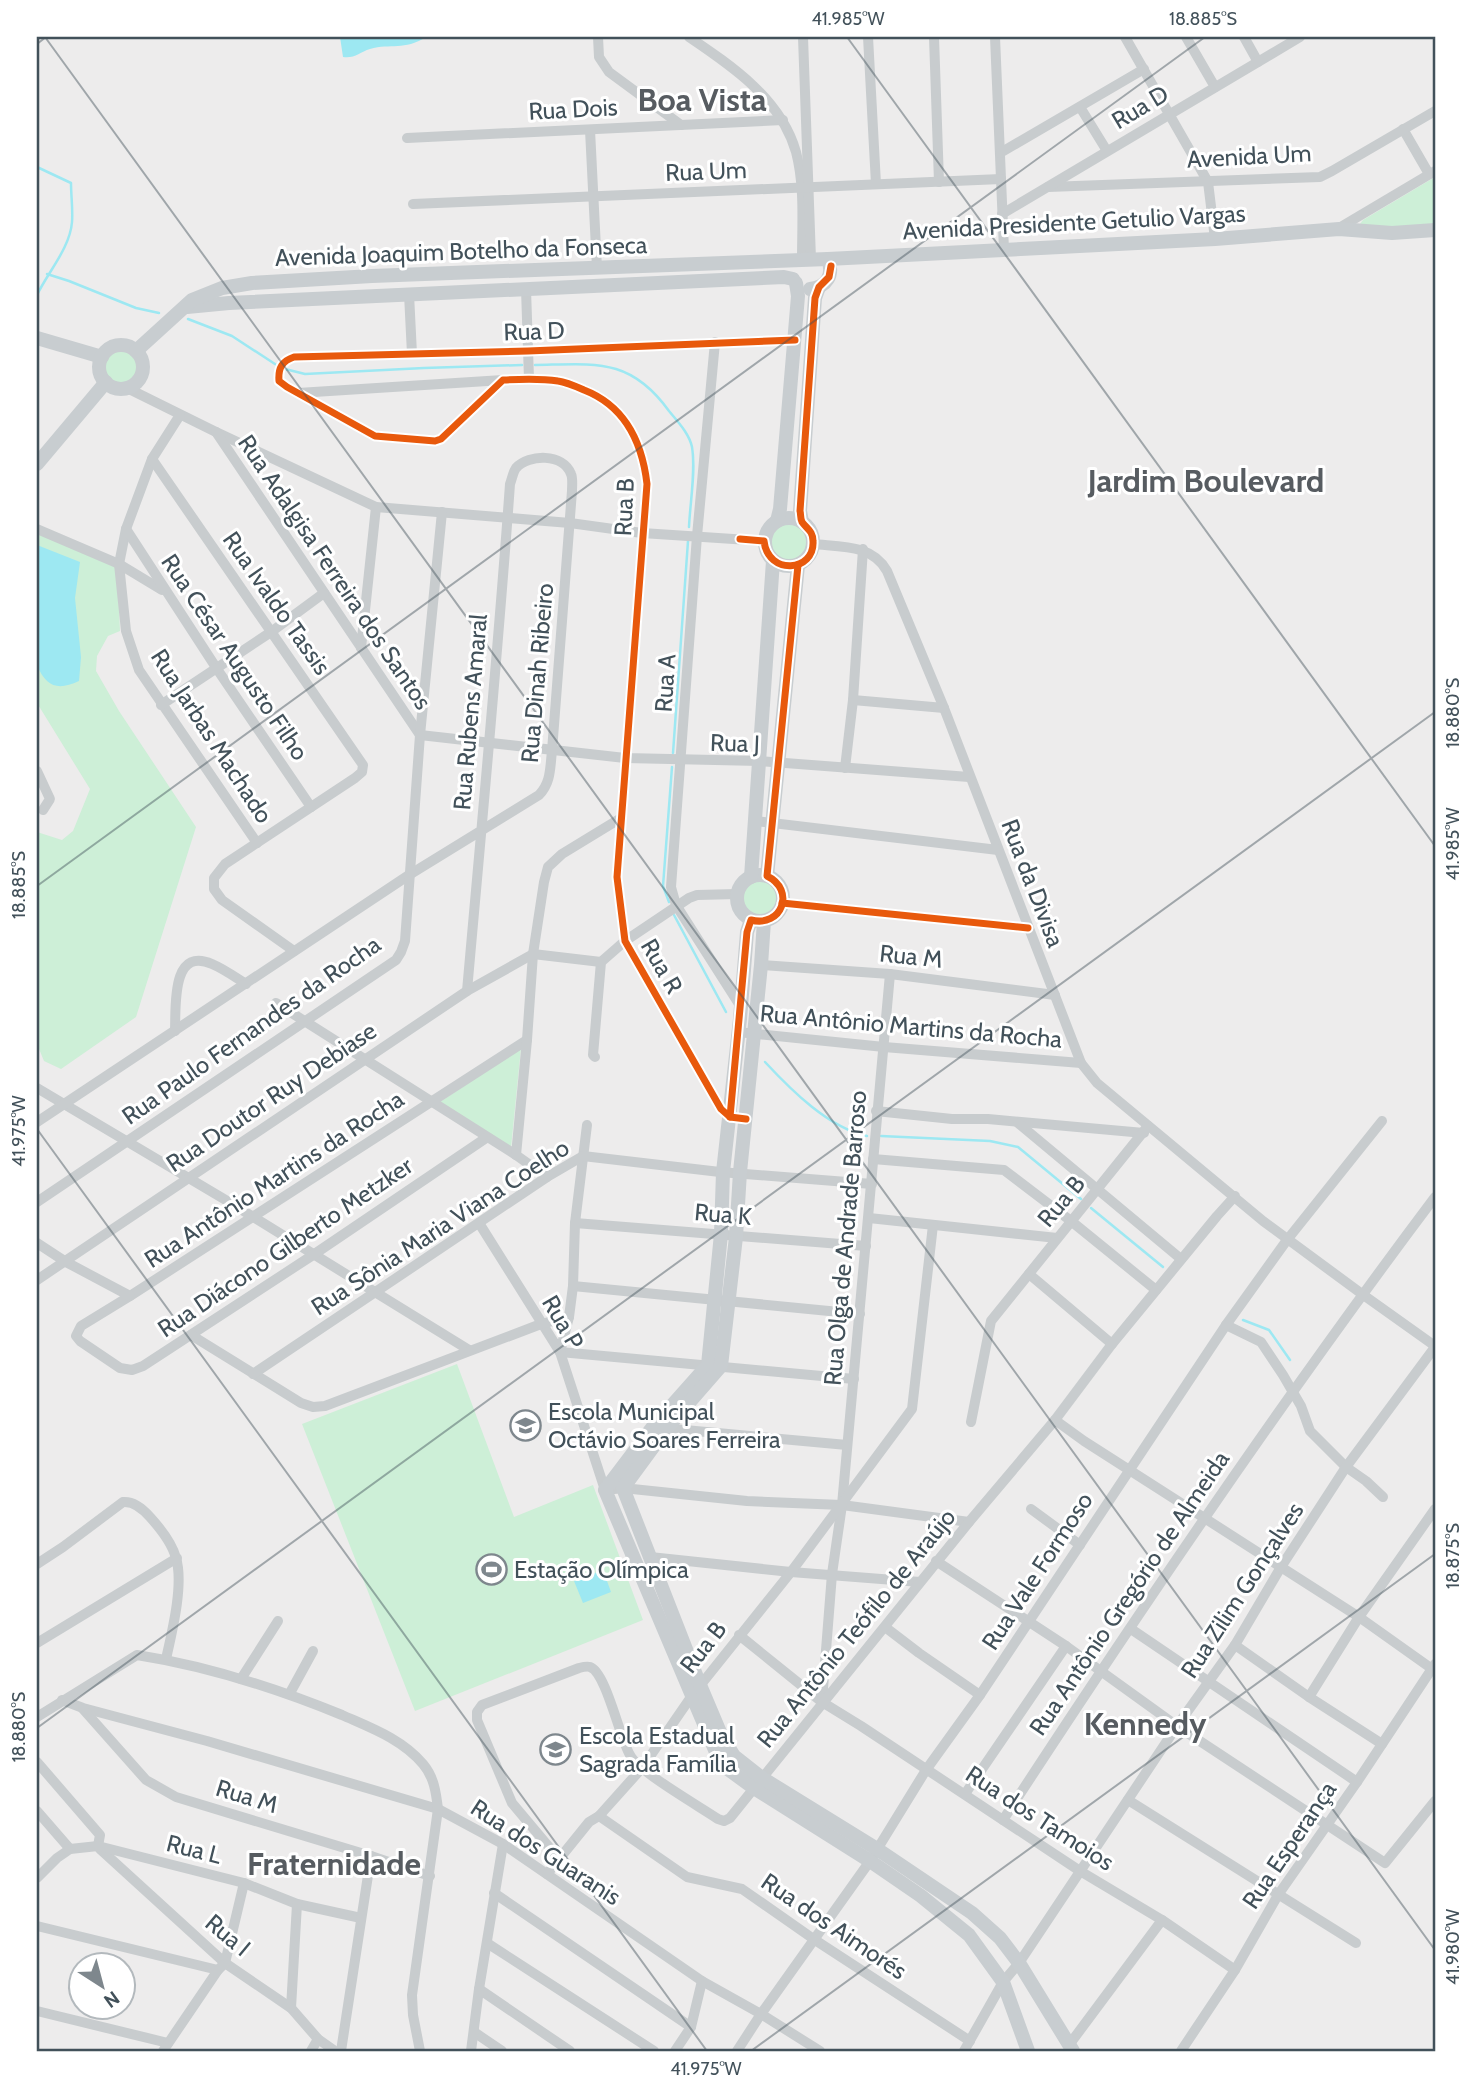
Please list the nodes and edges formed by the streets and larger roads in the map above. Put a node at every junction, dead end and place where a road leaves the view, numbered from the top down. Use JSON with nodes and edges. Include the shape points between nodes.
{"nodes":[{"id":1,"x":598,"y":37,"type":"edge"},
{"id":2,"x":689,"y":37,"type":"edge"},
{"id":3,"x":803,"y":37,"type":"edge"},
{"id":4,"x":867,"y":37,"type":"edge"},
{"id":5,"x":934,"y":37,"type":"edge"},
{"id":6,"x":995,"y":37,"type":"edge"},
{"id":7,"x":1186,"y":37,"type":"edge"},
{"id":8,"x":1244,"y":37,"type":"edge"},
{"id":9,"x":1300,"y":37,"type":"edge"},
{"id":10,"x":1129,"y":38,"type":"edge"},
{"id":11,"x":1258,"y":62,"type":"junction"},
{"id":12,"x":1144,"y":69,"type":"junction"},
{"id":13,"x":1215,"y":87,"type":"junction"},
{"id":14,"x":1080,"y":107,"type":"junction"},
{"id":15,"x":1435,"y":111,"type":"edge"},
{"id":16,"x":1170,"y":114,"type":"junction"},
{"id":17,"x":783,"y":120,"type":"junction"},
{"id":18,"x":681,"y":125,"type":"junction"},
{"id":19,"x":1403,"y":129,"type":"junction"},
{"id":20,"x":590,"y":130,"type":"junction"},
{"id":21,"x":407,"y":138,"type":"dead end"},
{"id":22,"x":1107,"y":151,"type":"junction"},
{"id":23,"x":1000,"y":153,"type":"junction"},
{"id":24,"x":1432,"y":172,"type":"edge"},
{"id":25,"x":1001,"y":179,"type":"junction"},
{"id":26,"x":939,"y":182,"type":"junction"},
{"id":27,"x":1208,"y":182,"type":"junction"},
{"id":28,"x":876,"y":184,"type":"junction"},
{"id":29,"x":805,"y":187,"type":"junction"},
{"id":30,"x":1048,"y":187,"type":"junction"},
{"id":31,"x":593,"y":197,"type":"junction"},
{"id":32,"x":413,"y":204,"type":"dead end"},
{"id":33,"x":1002,"y":214,"type":"junction"},
{"id":34,"x":1339,"y":229,"type":"junction"},
{"id":35,"x":1435,"y":230,"type":"edge"},
{"id":36,"x":1216,"y":239,"type":"junction"},
{"id":37,"x":1004,"y":250,"type":"junction"},
{"id":38,"x":828,"y":259,"type":"junction"},
{"id":39,"x":802,"y":260,"type":"junction"},
{"id":40,"x":597,"y":268,"type":"junction"},
{"id":41,"x":795,"y":281,"type":"junction"},
{"id":42,"x":819,"y":287,"type":"junction"},
{"id":43,"x":526,"y":289,"type":"junction"},
{"id":44,"x":409,"y":294,"type":"junction"},
{"id":45,"x":184,"y":307,"type":"junction"},
{"id":46,"x":37,"y":338,"type":"edge"},
{"id":47,"x":794,"y":340,"type":"junction"},
{"id":48,"x":715,"y":342,"type":"junction"},
{"id":49,"x":136,"y":351,"type":"junction"},
{"id":50,"x":528,"y":351,"type":"junction"},
{"id":51,"x":412,"y":354,"type":"junction"},
{"id":52,"x":102,"y":357,"type":"junction"},
{"id":53,"x":793,"y":363,"type":"junction"},
{"id":54,"x":810,"y":364,"type":"junction"},
{"id":55,"x":529,"y":379,"type":"junction"},
{"id":56,"x":503,"y":380,"type":"junction"},
{"id":57,"x":106,"y":382,"type":"junction"},
{"id":58,"x":127,"y":387,"type":"junction"},
{"id":59,"x":297,"y":393,"type":"junction"},
{"id":60,"x":180,"y":415,"type":"junction"},
{"id":61,"x":216,"y":432,"type":"junction"},
{"id":62,"x":543,"y":457,"type":"joint"},
{"id":63,"x":152,"y":459,"type":"junction"},
{"id":64,"x":37,"y":464,"type":"edge"},
{"id":65,"x":376,"y":507,"type":"junction"},
{"id":66,"x":442,"y":512,"type":"junction"},
{"id":67,"x":508,"y":518,"type":"junction"},
{"id":68,"x":777,"y":521,"type":"junction"},
{"id":69,"x":802,"y":522,"type":"junction"},
{"id":70,"x":570,"y":523,"type":"junction"},
{"id":71,"x":37,"y":529,"type":"edge"},
{"id":72,"x":126,"y":529,"type":"junction"},
{"id":73,"x":642,"y":533,"type":"junction"},
{"id":74,"x":697,"y":536,"type":"junction"},
{"id":75,"x":764,"y":541,"type":"junction"},
{"id":76,"x":813,"y":544,"type":"junction"},
{"id":77,"x":863,"y":549,"type":"junction"},
{"id":78,"x":773,"y":561,"type":"junction"},
{"id":79,"x":119,"y":564,"type":"junction"},
{"id":80,"x":797,"y":565,"type":"junction"},
{"id":81,"x":166,"y":592,"type":"junction"},
{"id":82,"x":324,"y":593,"type":"junction"},
{"id":83,"x":271,"y":632,"type":"junction"},
{"id":84,"x":361,"y":648,"type":"junction"},
{"id":85,"x":217,"y":669,"type":"junction"},
{"id":86,"x":853,"y":700,"type":"junction"},
{"id":87,"x":161,"y":705,"type":"junction"},
{"id":88,"x":944,"y":708,"type":"junction"},
{"id":89,"x":420,"y":735,"type":"junction"},
{"id":90,"x":489,"y":743,"type":"junction"},
{"id":91,"x":552,"y":751,"type":"junction"},
{"id":92,"x":625,"y":758,"type":"junction"},
{"id":93,"x":680,"y":760,"type":"junction"},
{"id":94,"x":760,"y":761,"type":"junction"},
{"id":95,"x":779,"y":764,"type":"junction"},
{"id":96,"x":845,"y":768,"type":"junction"},
{"id":97,"x":37,"y":771,"type":"edge"},
{"id":98,"x":969,"y":777,"type":"junction"},
{"id":99,"x":311,"y":807,"type":"junction"},
{"id":100,"x":43,"y":810,"type":"dead end"},
{"id":101,"x":621,"y":818,"type":"junction"},
{"id":102,"x":756,"y":821,"type":"junction"},
{"id":103,"x":773,"y":822,"type":"junction"},
{"id":104,"x":482,"y":829,"type":"junction"},
{"id":105,"x":257,"y":843,"type":"junction"},
{"id":106,"x":998,"y":850,"type":"junction"},
{"id":107,"x":409,"y":876,"type":"junction"},
{"id":108,"x":766,"y":876,"type":"junction"},
{"id":109,"x":751,"y":877,"type":"junction"},
{"id":110,"x":737,"y":894,"type":"junction"},
{"id":111,"x":782,"y":903,"type":"junction"},
{"id":112,"x":677,"y":905,"type":"junction"},
{"id":113,"x":757,"y":920,"type":"junction"},
{"id":114,"x":1028,"y":928,"type":"junction"},
{"id":115,"x":625,"y":941,"type":"junction"},
{"id":116,"x":294,"y":951,"type":"junction"},
{"id":117,"x":533,"y":954,"type":"junction"},
{"id":118,"x":601,"y":962,"type":"junction"},
{"id":119,"x":761,"y":965,"type":"junction"},
{"id":120,"x":890,"y":974,"type":"junction"},
{"id":121,"x":246,"y":984,"type":"junction"},
{"id":122,"x":467,"y":991,"type":"junction"},
{"id":123,"x":1055,"y":995,"type":"junction"},
{"id":124,"x":276,"y":1003,"type":"dead end"},
{"id":125,"x":741,"y":1008,"type":"junction"},
{"id":126,"x":304,"y":1021,"type":"junction"},
{"id":127,"x":175,"y":1031,"type":"junction"},
{"id":128,"x":738,"y":1032,"type":"junction"},
{"id":129,"x":755,"y":1033,"type":"junction"},
{"id":130,"x":527,"y":1040,"type":"junction"},
{"id":131,"x":884,"y":1047,"type":"junction"},
{"id":132,"x":595,"y":1057,"type":"dead end"},
{"id":133,"x":363,"y":1060,"type":"junction"},
{"id":134,"x":1081,"y":1063,"type":"junction"},
{"id":135,"x":37,"y":1088,"type":"edge"},
{"id":136,"x":430,"y":1102,"type":"junction"},
{"id":137,"x":64,"y":1104,"type":"junction"},
{"id":138,"x":876,"y":1111,"type":"junction"},
{"id":139,"x":730,"y":1117,"type":"junction"},
{"id":140,"x":746,"y":1119,"type":"junction"},
{"id":141,"x":1382,"y":1121,"type":"dead end"},
{"id":142,"x":37,"y":1122,"type":"edge"},
{"id":143,"x":1017,"y":1122,"type":"junction"},
{"id":144,"x":587,"y":1125,"type":"dead end"},
{"id":145,"x":1146,"y":1129,"type":"junction"},
{"id":146,"x":486,"y":1138,"type":"junction"},
{"id":147,"x":127,"y":1142,"type":"junction"},
{"id":148,"x":516,"y":1155,"type":"junction"},
{"id":149,"x":583,"y":1156,"type":"junction"},
{"id":150,"x":873,"y":1160,"type":"junction"},
{"id":151,"x":723,"y":1172,"type":"junction"},
{"id":152,"x":740,"y":1172,"type":"junction"},
{"id":153,"x":547,"y":1177,"type":"junction"},
{"id":154,"x":188,"y":1178,"type":"junction"},
{"id":155,"x":872,"y":1184,"type":"junction"},
{"id":156,"x":1098,"y":1189,"type":"junction"},
{"id":157,"x":1236,"y":1196,"type":"junction"},
{"id":158,"x":1435,"y":1197,"type":"edge"},
{"id":159,"x":37,"y":1202,"type":"edge"},
{"id":160,"x":254,"y":1217,"type":"junction"},
{"id":161,"x":869,"y":1218,"type":"junction"},
{"id":162,"x":1071,"y":1221,"type":"junction"},
{"id":163,"x":479,"y":1223,"type":"junction"},
{"id":164,"x":575,"y":1223,"type":"junction"},
{"id":165,"x":933,"y":1225,"type":"junction"},
{"id":166,"x":721,"y":1234,"type":"junction"},
{"id":167,"x":736,"y":1237,"type":"junction"},
{"id":168,"x":1057,"y":1238,"type":"junction"},
{"id":169,"x":1287,"y":1240,"type":"junction"},
{"id":170,"x":37,"y":1242,"type":"edge"},
{"id":171,"x":866,"y":1246,"type":"junction"},
{"id":172,"x":313,"y":1255,"type":"junction"},
{"id":173,"x":1181,"y":1259,"type":"junction"},
{"id":174,"x":66,"y":1262,"type":"junction"},
{"id":175,"x":1029,"y":1274,"type":"junction"},
{"id":176,"x":37,"y":1280,"type":"edge"},
{"id":177,"x":573,"y":1286,"type":"junction"},
{"id":178,"x":1156,"y":1290,"type":"junction"},
{"id":179,"x":373,"y":1293,"type":"junction"},
{"id":180,"x":1362,"y":1294,"type":"junction"},
{"id":181,"x":130,"y":1296,"type":"junction"},
{"id":182,"x":722,"y":1301,"type":"junction"},
{"id":183,"x":860,"y":1314,"type":"junction"},
{"id":184,"x":569,"y":1317,"type":"junction"},
{"id":185,"x":541,"y":1324,"type":"junction"},
{"id":186,"x":1226,"y":1325,"type":"junction"},
{"id":187,"x":191,"y":1335,"type":"junction"},
{"id":188,"x":1112,"y":1344,"type":"junction"},
{"id":189,"x":1435,"y":1346,"type":"edge"},
{"id":190,"x":468,"y":1350,"type":"junction"},
{"id":191,"x":560,"y":1352,"type":"junction"},
{"id":192,"x":103,"y":1357,"type":"joint"},
{"id":193,"x":714,"y":1366,"type":"junction"},
{"id":194,"x":253,"y":1374,"type":"junction"},
{"id":195,"x":853,"y":1379,"type":"junction"},
{"id":196,"x":1292,"y":1391,"type":"junction"},
{"id":197,"x":1055,"y":1420,"type":"junction"},
{"id":198,"x":971,"y":1422,"type":"dead end"},
{"id":199,"x":652,"y":1427,"type":"junction"},
{"id":200,"x":667,"y":1428,"type":"junction"},
{"id":201,"x":847,"y":1445,"type":"junction"},
{"id":202,"x":1346,"y":1467,"type":"junction"},
{"id":203,"x":1128,"y":1470,"type":"junction"},
{"id":204,"x":623,"y":1488,"type":"junction"},
{"id":205,"x":605,"y":1490,"type":"junction"},
{"id":206,"x":1383,"y":1497,"type":"dead end"},
{"id":207,"x":842,"y":1506,"type":"junction"},
{"id":208,"x":1435,"y":1508,"type":"edge"},
{"id":209,"x":1031,"y":1509,"type":"dead end"},
{"id":210,"x":1204,"y":1517,"type":"junction"},
{"id":211,"x":969,"y":1522,"type":"junction"},
{"id":212,"x":1080,"y":1545,"type":"junction"},
{"id":213,"x":650,"y":1558,"type":"junction"},
{"id":214,"x":177,"y":1559,"type":"junction"},
{"id":215,"x":936,"y":1561,"type":"junction"},
{"id":216,"x":37,"y":1563,"type":"edge"},
{"id":217,"x":1281,"y":1567,"type":"junction"},
{"id":218,"x":791,"y":1572,"type":"junction"},
{"id":219,"x":832,"y":1574,"type":"junction"},
{"id":220,"x":920,"y":1581,"type":"junction"},
{"id":221,"x":1359,"y":1617,"type":"junction"},
{"id":222,"x":278,"y":1621,"type":"dead end"},
{"id":223,"x":1029,"y":1622,"type":"junction"},
{"id":224,"x":885,"y":1626,"type":"junction"},
{"id":225,"x":1131,"y":1629,"type":"junction"},
{"id":226,"x":739,"y":1635,"type":"junction"},
{"id":227,"x":37,"y":1643,"type":"edge"},
{"id":228,"x":1235,"y":1645,"type":"junction"},
{"id":229,"x":1066,"y":1646,"type":"junction"},
{"id":230,"x":313,"y":1651,"type":"dead end"},
{"id":231,"x":166,"y":1659,"type":"junction"},
{"id":232,"x":1434,"y":1668,"type":"edge"},
{"id":233,"x":1100,"y":1670,"type":"junction"},
{"id":234,"x":240,"y":1679,"type":"junction"},
{"id":235,"x":1208,"y":1682,"type":"junction"},
{"id":236,"x":695,"y":1691,"type":"junction"},
{"id":237,"x":290,"y":1693,"type":"junction"},
{"id":238,"x":980,"y":1695,"type":"junction"},
{"id":239,"x":1309,"y":1697,"type":"junction"},
{"id":240,"x":62,"y":1700,"type":"junction"},
{"id":241,"x":822,"y":1702,"type":"junction"},
{"id":242,"x":83,"y":1708,"type":"junction"},
{"id":243,"x":37,"y":1717,"type":"edge"},
{"id":244,"x":1177,"y":1726,"type":"junction"},
{"id":245,"x":1382,"y":1744,"type":"junction"},
{"id":246,"x":37,"y":1762,"type":"edge"},
{"id":247,"x":642,"y":1768,"type":"junction"},
{"id":248,"x":926,"y":1770,"type":"junction"},
{"id":249,"x":1357,"y":1782,"type":"junction"},
{"id":250,"x":758,"y":1783,"type":"junction"},
{"id":251,"x":965,"y":1794,"type":"junction"},
{"id":252,"x":1128,"y":1800,"type":"junction"},
{"id":253,"x":1435,"y":1801,"type":"edge"},
{"id":254,"x":438,"y":1809,"type":"junction"},
{"id":255,"x":37,"y":1811,"type":"edge"},
{"id":256,"x":599,"y":1816,"type":"junction"},
{"id":257,"x":1003,"y":1820,"type":"junction"},
{"id":258,"x":1328,"y":1825,"type":"junction"},
{"id":259,"x":503,"y":1844,"type":"junction"},
{"id":260,"x":97,"y":1846,"type":"junction"},
{"id":261,"x":70,"y":1849,"type":"junction"},
{"id":262,"x":874,"y":1855,"type":"junction"},
{"id":263,"x":371,"y":1856,"type":"junction"},
{"id":264,"x":559,"y":1859,"type":"junction"},
{"id":265,"x":1080,"y":1871,"type":"junction"},
{"id":266,"x":547,"y":1874,"type":"junction"},
{"id":267,"x":429,"y":1876,"type":"junction"},
{"id":268,"x":37,"y":1878,"type":"edge"},
{"id":269,"x":244,"y":1883,"type":"junction"},
{"id":270,"x":494,"y":1894,"type":"junction"},
{"id":271,"x":1278,"y":1895,"type":"junction"},
{"id":272,"x":297,"y":1904,"type":"junction"},
{"id":273,"x":361,"y":1918,"type":"junction"},
{"id":274,"x":1162,"y":1920,"type":"junction"},
{"id":275,"x":37,"y":1926,"type":"edge"},
{"id":276,"x":815,"y":1940,"type":"junction"},
{"id":277,"x":487,"y":1942,"type":"junction"},
{"id":278,"x":1356,"y":1943,"type":"dead end"},
{"id":279,"x":1018,"y":1963,"type":"junction"},
{"id":280,"x":221,"y":1966,"type":"junction"},
{"id":281,"x":1235,"y":1970,"type":"junction"},
{"id":282,"x":702,"y":1981,"type":"junction"},
{"id":283,"x":1003,"y":1982,"type":"junction"},
{"id":284,"x":479,"y":1989,"type":"junction"},
{"id":285,"x":291,"y":2008,"type":"junction"},
{"id":286,"x":37,"y":2011,"type":"edge"},
{"id":287,"x":761,"y":2014,"type":"junction"},
{"id":288,"x":691,"y":2027,"type":"junction"},
{"id":289,"x":474,"y":2032,"type":"junction"},
{"id":290,"x":318,"y":2039,"type":"junction"},
{"id":291,"x":970,"y":2041,"type":"junction"},
{"id":292,"x":166,"y":2047,"type":"edge"},
{"id":293,"x":1071,"y":2048,"type":"edge"},
{"id":294,"x":311,"y":2051,"type":"edge"},
{"id":295,"x":335,"y":2051,"type":"edge"},
{"id":296,"x":341,"y":2051,"type":"edge"},
{"id":297,"x":420,"y":2051,"type":"edge"},
{"id":298,"x":471,"y":2051,"type":"edge"},
{"id":299,"x":502,"y":2051,"type":"edge"},
{"id":300,"x":570,"y":2051,"type":"edge"},
{"id":301,"x":654,"y":2051,"type":"edge"},
{"id":302,"x":675,"y":2051,"type":"edge"},
{"id":303,"x":737,"y":2051,"type":"edge"},
{"id":304,"x":820,"y":2051,"type":"edge"},
{"id":305,"x":964,"y":2051,"type":"edge"},
{"id":306,"x":1028,"y":2051,"type":"edge"},
{"id":307,"x":1182,"y":2051,"type":"edge"}],
"edges":[{"from":1,"to":18,"type":"street","via":[[599,57],[609,72]]},
{"from":2,"to":17,"type":"street","via":[[743,77]]},
{"from":3,"to":29,"type":"street"},
{"from":4,"to":28,"type":"street"},
{"from":5,"to":26,"type":"street"},
{"from":6,"to":23,"type":"street"},
{"from":7,"to":13,"type":"street"},
{"from":8,"to":11,"type":"street"},
{"from":9,"to":11,"type":"street","name":"Rua D"},
{"from":10,"to":12,"type":"street"},
{"from":11,"to":13,"type":"street","name":"Rua D"},
{"from":12,"to":14,"type":"street"},
{"from":12,"to":16,"type":"street"},
{"from":13,"to":16,"type":"street","name":"Rua D"},
{"from":14,"to":22,"type":"street"},
{"from":14,"to":23,"type":"street"},
{"from":15,"to":19,"type":"street","name":"Avenida Um"},
{"from":16,"to":22,"type":"street","name":"Rua D"},
{"from":16,"to":27,"type":"street"},
{"from":17,"to":18,"type":"street","name":"Rua Dois"},
{"from":17,"to":29,"type":"street"},
{"from":18,"to":20,"type":"street","name":"Rua Dois"},
{"from":19,"to":24,"type":"street"},
{"from":19,"to":27,"type":"street","name":"Avenida Um","via":[[1320,177]]},
{"from":20,"to":21,"type":"street","name":"Rua Dois"},
{"from":20,"to":31,"type":"street"},
{"from":22,"to":30,"type":"street","name":"Rua D"},
{"from":23,"to":25,"type":"street"},
{"from":24,"to":34,"type":"street"},
{"from":25,"to":26,"type":"street","name":"Rua Um"},
{"from":25,"to":33,"type":"street"},
{"from":26,"to":28,"type":"street","name":"Rua Um"},
{"from":27,"to":30,"type":"street","name":"Avenida Um"},
{"from":27,"to":36,"type":"street"},
{"from":28,"to":29,"type":"street","name":"Rua Um"},
{"from":29,"to":31,"type":"street","name":"Rua Um"},
{"from":29,"to":39,"type":"street"},
{"from":30,"to":33,"type":"street","name":"Rua D"},
{"from":31,"to":32,"type":"street","name":"Rua Um"},
{"from":31,"to":40,"type":"street"},
{"from":33,"to":37,"type":"street"},
{"from":34,"to":35,"type":"street","name":"Avenida Presidente Getulio Vargas"},
{"from":34,"to":36,"type":"street","name":"Avenida Presidente Getulio Vargas"},
{"from":36,"to":37,"type":"street","name":"Avenida Presidente Getulio Vargas"},
{"from":37,"to":38,"type":"street","name":"Avenida Presidente Getulio Vargas"},
{"from":38,"to":39,"type":"street","name":"Avenida Presidente Getulio Vargas"},
{"from":38,"to":42,"type":"street","via":[[831,273]]},
{"from":39,"to":40,"type":"street","name":"Avenida Joaquim Botelho da Fonseca"},
{"from":39,"to":41,"type":"street","via":[[791,270]]},
{"from":40,"to":45,"type":"street","name":"Avenida Joaquim Botelho da Fonseca","via":[[252,283],[222,288]]},
{"from":41,"to":42,"type":"street","via":[[809,289]]},
{"from":41,"to":43,"type":"street","via":[[784,276]]},
{"from":41,"to":47,"type":"street"},
{"from":42,"to":54,"type":"street"},
{"from":43,"to":44,"type":"street"},
{"from":43,"to":50,"type":"street"},
{"from":44,"to":45,"type":"street"},
{"from":44,"to":51,"type":"street"},
{"from":45,"to":49,"type":"street","name":"Avenida Joaquim Botelho da Fonseca"},
{"from":46,"to":52,"type":"street"},
{"from":47,"to":48,"type":"street","name":"Rua D"},
{"from":47,"to":53,"type":"street"},
{"from":48,"to":50,"type":"street","name":"Rua D"},
{"from":48,"to":74,"type":"street","name":"Rua A"},
{"from":49,"to":52,"type":"street","via":[[118,345]]},
{"from":49,"to":58,"type":"street","via":[[143,362],[141,375]]},
{"from":50,"to":51,"type":"street","name":"Rua D"},
{"from":50,"to":55,"type":"street"},
{"from":51,"to":59,"type":"street","name":"Rua D","via":[[286,359],[279,381]]},
{"from":52,"to":57,"type":"street","via":[[100,370]]},
{"from":53,"to":54,"type":"street"},
{"from":53,"to":68,"type":"street"},
{"from":54,"to":69,"type":"street"},
{"from":55,"to":56,"type":"street","name":"Rua B"},
{"from":55,"to":73,"type":"street","name":"Rua B","via":[[560,381],[599,396],[617,411],[643,454],[647,484]]},
{"from":56,"to":59,"type":"street","name":"Rua B"},
{"from":56,"to":59,"type":"street","via":[[435,441],[375,436]]},
{"from":57,"to":58,"type":"street"},
{"from":57,"to":64,"type":"street"},
{"from":58,"to":60,"type":"street"},
{"from":60,"to":61,"type":"street"},
{"from":60,"to":63,"type":"street","name":"Rua Jarbas Machado"},
{"from":61,"to":65,"type":"street"},
{"from":61,"to":82,"type":"street","name":"Rua Adalgisa Ferreira dos Santos"},
{"from":62,"to":67,"type":"street","name":"Rua Rubens Amaral","via":[[515,469]]},
{"from":62,"to":70,"type":"street","name":"Rua Dinah Ribeiro","via":[[554,459],[571,474]]},
{"from":63,"to":72,"type":"street","name":"Rua Jarbas Machado"},
{"from":63,"to":83,"type":"street","name":"Rua Ivaldo Tassis"},
{"from":65,"to":66,"type":"street"},
{"from":65,"to":84,"type":"street"},
{"from":66,"to":67,"type":"street"},
{"from":66,"to":89,"type":"street","name":"Rua Paulo Fernandes da Rocha"},
{"from":67,"to":70,"type":"street"},
{"from":67,"to":90,"type":"street","name":"Rua Rubens Amaral"},
{"from":68,"to":69,"type":"street","via":[[790,518]]},
{"from":68,"to":75,"type":"street"},
{"from":69,"to":76,"type":"street","via":[[811,531]]},
{"from":70,"to":73,"type":"street"},
{"from":70,"to":91,"type":"street","name":"Rua Dinah Ribeiro"},
{"from":71,"to":79,"type":"street"},
{"from":72,"to":79,"type":"street","name":"Rua Jarbas Machado"},
{"from":72,"to":81,"type":"street","name":"Rua César Augusto Filho"},
{"from":73,"to":74,"type":"street"},
{"from":73,"to":92,"type":"street","name":"Rua B"},
{"from":74,"to":75,"type":"street"},
{"from":74,"to":93,"type":"street","name":"Rua A"},
{"from":75,"to":78,"type":"street"},
{"from":76,"to":77,"type":"street"},
{"from":76,"to":80,"type":"street","via":[[808,557]]},
{"from":77,"to":86,"type":"street"},
{"from":77,"to":88,"type":"street","name":"Rua da Divisa","via":[[887,570]]},
{"from":78,"to":80,"type":"street"},
{"from":78,"to":94,"type":"street"},
{"from":79,"to":81,"type":"street"},
{"from":79,"to":87,"type":"street","name":"Rua Jarbas Machado","via":[[126,631],[139,670]]},
{"from":80,"to":95,"type":"street"},
{"from":81,"to":85,"type":"street","name":"Rua César Augusto Filho"},
{"from":82,"to":83,"type":"street"},
{"from":82,"to":84,"type":"street","name":"Rua Adalgisa Ferreira dos Santos"},
{"from":83,"to":85,"type":"street"},
{"from":83,"to":99,"type":"street","name":"Rua Ivaldo Tassis","via":[[363,765],[362,772]]},
{"from":84,"to":89,"type":"street","name":"Rua Adalgisa Ferreira dos Santos"},
{"from":85,"to":87,"type":"street"},
{"from":85,"to":99,"type":"street","name":"Rua César Augusto Filho"},
{"from":86,"to":88,"type":"street"},
{"from":86,"to":96,"type":"street"},
{"from":87,"to":105,"type":"street","name":"Rua Jarbas Machado"},
{"from":88,"to":98,"type":"street","name":"Rua da Divisa"},
{"from":89,"to":90,"type":"street","name":"Rua J"},
{"from":89,"to":107,"type":"street","name":"Rua Paulo Fernandes da Rocha"},
{"from":90,"to":91,"type":"street","name":"Rua J"},
{"from":90,"to":104,"type":"street","name":"Rua Rubens Amaral"},
{"from":91,"to":92,"type":"street","name":"Rua J"},
{"from":91,"to":104,"type":"street","name":"Rua Dinah Ribeiro","via":[[544,790]]},
{"from":92,"to":93,"type":"street","name":"Rua J"},
{"from":92,"to":101,"type":"street","name":"Rua R"},
{"from":93,"to":94,"type":"street","name":"Rua J"},
{"from":93,"to":112,"type":"street","name":"Rua A","via":[[671,887]]},
{"from":94,"to":95,"type":"street","name":"Rua J"},
{"from":94,"to":102,"type":"street"},
{"from":95,"to":96,"type":"street","name":"Rua J"},
{"from":95,"to":103,"type":"street"},
{"from":96,"to":98,"type":"street","name":"Rua J"},
{"from":97,"to":100,"type":"street","via":[[51,799]]},
{"from":98,"to":106,"type":"street","name":"Rua da Divisa"},
{"from":99,"to":105,"type":"street"},
{"from":101,"to":115,"type":"street","name":"Rua R","via":[[617,877]]},
{"from":101,"to":117,"type":"street","via":[[548,867]]},
{"from":102,"to":103,"type":"street"},
{"from":102,"to":109,"type":"street"},
{"from":103,"to":106,"type":"street"},
{"from":103,"to":108,"type":"street"},
{"from":104,"to":107,"type":"street","name":"Rua Dinah Ribeiro"},
{"from":104,"to":122,"type":"street","name":"Rua Rubens Amaral"},
{"from":105,"to":116,"type":"street","via":[[225,864],[214,878],[214,889],[222,900]]},
{"from":106,"to":114,"type":"street","name":"Rua da Divisa"},
{"from":107,"to":116,"type":"street","name":"Rua Dinah Ribeiro"},
{"from":107,"to":126,"type":"street","name":"Rua Paulo Fernandes da Rocha","via":[[405,941],[396,960]]},
{"from":108,"to":109,"type":"street"},
{"from":108,"to":111,"type":"street","via":[[781,889]]},
{"from":109,"to":110,"type":"street"},
{"from":110,"to":112,"type":"street","via":[[697,895]]},
{"from":110,"to":113,"type":"street","via":[[739,909]]},
{"from":111,"to":113,"type":"street","via":[[776,915]]},
{"from":111,"to":114,"type":"street"},
{"from":112,"to":115,"type":"street"},
{"from":112,"to":125,"type":"street","name":"Rua A"},
{"from":113,"to":119,"type":"street"},
{"from":113,"to":125,"type":"street","via":[[747,932]]},
{"from":114,"to":123,"type":"street","name":"Rua da Divisa"},
{"from":115,"to":118,"type":"street"},
{"from":115,"to":139,"type":"street","name":"Rua R"},
{"from":116,"to":121,"type":"street","name":"Rua Dinah Ribeiro"},
{"from":117,"to":118,"type":"street"},
{"from":117,"to":122,"type":"street","name":"Rua Doutor Ruy Debiase"},
{"from":117,"to":130,"type":"street"},
{"from":118,"to":132,"type":"street"},
{"from":119,"to":120,"type":"street","name":"Rua M"},
{"from":119,"to":129,"type":"street"},
{"from":120,"to":123,"type":"street","name":"Rua M"},
{"from":120,"to":131,"type":"street","name":"Rua Olga de Andrade Barroso"},
{"from":121,"to":127,"type":"street","name":"Rua Dinah Ribeiro"},
{"from":121,"to":127,"type":"street","via":[[212,964],[190,962],[178,980]]},
{"from":122,"to":133,"type":"street","name":"Rua Doutor Ruy Debiase"},
{"from":123,"to":134,"type":"street","name":"Rua da Divisa"},
{"from":124,"to":126,"type":"street"},
{"from":125,"to":128,"type":"street"},
{"from":126,"to":133,"type":"street"},
{"from":126,"to":147,"type":"street","name":"Rua Paulo Fernandes da Rocha"},
{"from":127,"to":137,"type":"street","name":"Rua Dinah Ribeiro"},
{"from":128,"to":129,"type":"street","name":"Rua Antônio Martins da Rocha"},
{"from":128,"to":139,"type":"street"},
{"from":129,"to":131,"type":"street","name":"Rua Antônio Martins da Rocha"},
{"from":129,"to":140,"type":"street"},
{"from":130,"to":136,"type":"street","name":"Rua Antônio Martins da Rocha"},
{"from":130,"to":148,"type":"street"},
{"from":131,"to":134,"type":"street","name":"Rua Antônio Martins da Rocha"},
{"from":131,"to":138,"type":"street","name":"Rua Olga de Andrade Barroso"},
{"from":133,"to":136,"type":"street"},
{"from":133,"to":154,"type":"street","name":"Rua Doutor Ruy Debiase"},
{"from":134,"to":145,"type":"street","name":"Rua da Divisa"},
{"from":135,"to":137,"type":"street"},
{"from":136,"to":146,"type":"street"},
{"from":136,"to":160,"type":"street","name":"Rua Antônio Martins da Rocha"},
{"from":137,"to":142,"type":"street","name":"Rua Dinah Ribeiro"},
{"from":137,"to":147,"type":"street"},
{"from":138,"to":143,"type":"street"},
{"from":138,"to":150,"type":"street","name":"Rua Olga de Andrade Barroso"},
{"from":139,"to":140,"type":"street"},
{"from":139,"to":151,"type":"street"},
{"from":140,"to":152,"type":"street"},
{"from":141,"to":169,"type":"street","name":"Rua Vale Formoso"},
{"from":143,"to":145,"type":"street"},
{"from":143,"to":156,"type":"street"},
{"from":144,"to":149,"type":"street"},
{"from":145,"to":156,"type":"street","name":"Rua B"},
{"from":145,"to":157,"type":"street","name":"Rua da Divisa"},
{"from":146,"to":148,"type":"street"},
{"from":146,"to":172,"type":"street","name":"Rua Diácono Gilberto Metzker"},
{"from":147,"to":154,"type":"street"},
{"from":147,"to":159,"type":"street","name":"Rua Paulo Fernandes da Rocha"},
{"from":148,"to":153,"type":"street"},
{"from":149,"to":151,"type":"street","name":"Rua Sônia Maria Viana Coelho"},
{"from":149,"to":153,"type":"street","name":"Rua Sônia Maria Viana Coelho"},
{"from":149,"to":164,"type":"street"},
{"from":150,"to":155,"type":"street","name":"Rua Olga de Andrade Barroso"},
{"from":150,"to":162,"type":"street","via":[[1004,1170]]},
{"from":151,"to":152,"type":"street","name":"Rua Sônia Maria Viana Coelho"},
{"from":151,"to":166,"type":"street"},
{"from":152,"to":155,"type":"street","name":"Rua Sônia Maria Viana Coelho"},
{"from":152,"to":167,"type":"street"},
{"from":153,"to":163,"type":"street","name":"Rua Sônia Maria Viana Coelho"},
{"from":154,"to":160,"type":"street"},
{"from":154,"to":174,"type":"street","name":"Rua Doutor Ruy Debiase"},
{"from":155,"to":161,"type":"street","name":"Rua Olga de Andrade Barroso"},
{"from":156,"to":162,"type":"street","name":"Rua B"},
{"from":156,"to":173,"type":"street"},
{"from":157,"to":169,"type":"street","name":"Rua da Divisa"},
{"from":157,"to":173,"type":"street","name":"Rua Antônio Teófilo de Araújo"},
{"from":158,"to":180,"type":"street","name":"Rua Antônio Gregório de Almeida"},
{"from":160,"to":172,"type":"street"},
{"from":160,"to":181,"type":"street","name":"Rua Antônio Martins da Rocha"},
{"from":161,"to":165,"type":"street"},
{"from":161,"to":171,"type":"street","name":"Rua Olga de Andrade Barroso"},
{"from":162,"to":168,"type":"street","name":"Rua B"},
{"from":162,"to":178,"type":"street"},
{"from":163,"to":179,"type":"street","name":"Rua Sônia Maria Viana Coelho"},
{"from":163,"to":185,"type":"street","name":"Rua P"},
{"from":164,"to":166,"type":"street","name":"Rua K"},
{"from":164,"to":177,"type":"street"},
{"from":165,"to":168,"type":"street"},
{"from":165,"to":207,"type":"street","name":"Rua B","via":[[912,1409]]},
{"from":166,"to":167,"type":"street","name":"Rua K"},
{"from":166,"to":182,"type":"street"},
{"from":167,"to":171,"type":"street","name":"Rua K"},
{"from":167,"to":182,"type":"street"},
{"from":168,"to":175,"type":"street","name":"Rua B"},
{"from":169,"to":180,"type":"street","name":"Rua da Divisa"},
{"from":169,"to":186,"type":"street","name":"Rua Vale Formoso"},
{"from":170,"to":174,"type":"street"},
{"from":171,"to":183,"type":"street","name":"Rua Olga de Andrade Barroso"},
{"from":172,"to":179,"type":"street"},
{"from":172,"to":187,"type":"street","name":"Rua Diácono Gilberto Metzker"},
{"from":173,"to":178,"type":"street","name":"Rua Antônio Teófilo de Araújo"},
{"from":174,"to":176,"type":"street","name":"Rua Doutor Ruy Debiase"},
{"from":174,"to":181,"type":"street"},
{"from":175,"to":188,"type":"street"},
{"from":175,"to":198,"type":"street","name":"Rua B","via":[[991,1321]]},
{"from":177,"to":182,"type":"street"},
{"from":177,"to":184,"type":"street"},
{"from":178,"to":188,"type":"street","name":"Rua Antônio Teófilo de Araújo"},
{"from":179,"to":190,"type":"street"},
{"from":179,"to":194,"type":"street","name":"Rua Sônia Maria Viana Coelho"},
{"from":180,"to":189,"type":"street","name":"Rua da Divisa"},
{"from":180,"to":196,"type":"street","name":"Rua Antônio Gregório de Almeida"},
{"from":181,"to":192,"type":"street","name":"Rua Antônio Martins da Rocha","via":[[77,1331],[80,1341]]},
{"from":182,"to":183,"type":"street"},
{"from":182,"to":193,"type":"street"},
{"from":183,"to":195,"type":"street","name":"Rua Olga de Andrade Barroso"},
{"from":184,"to":185,"type":"street"},
{"from":184,"to":191,"type":"street"},
{"from":185,"to":190,"type":"street"},
{"from":185,"to":191,"type":"street","name":"Rua P"},
{"from":186,"to":196,"type":"street","via":[[1261,1342]]},
{"from":186,"to":203,"type":"street","name":"Rua Vale Formoso"},
{"from":187,"to":192,"type":"street","name":"Rua Diácono Gilberto Metzker","via":[[132,1370]]},
{"from":187,"to":194,"type":"street"},
{"from":188,"to":197,"type":"street","name":"Rua Antônio Teófilo de Araújo"},
{"from":189,"to":202,"type":"street","name":"Rua Zilim Gonçalves"},
{"from":190,"to":194,"type":"street","via":[[325,1406],[302,1403]]},
{"from":191,"to":193,"type":"street"},
{"from":191,"to":205,"type":"street","name":"Rua P"},
{"from":193,"to":195,"type":"street"},
{"from":193,"to":199,"type":"street"},
{"from":193,"to":200,"type":"street"},
{"from":195,"to":201,"type":"street","name":"Rua Olga de Andrade Barroso"},
{"from":196,"to":202,"type":"street","via":[[1310,1432]]},
{"from":196,"to":210,"type":"street","name":"Rua Antônio Gregório de Almeida"},
{"from":197,"to":203,"type":"street"},
{"from":197,"to":211,"type":"street","name":"Rua Antônio Teófilo de Araújo"},
{"from":199,"to":200,"type":"street"},
{"from":199,"to":205,"type":"street"},
{"from":200,"to":201,"type":"street"},
{"from":200,"to":204,"type":"street"},
{"from":201,"to":207,"type":"street","name":"Rua Olga de Andrade Barroso"},
{"from":202,"to":206,"type":"street"},
{"from":202,"to":217,"type":"street","name":"Rua Zilim Gonçalves"},
{"from":203,"to":210,"type":"street"},
{"from":203,"to":212,"type":"street","name":"Rua Vale Formoso"},
{"from":204,"to":205,"type":"street"},
{"from":204,"to":207,"type":"street"},
{"from":204,"to":213,"type":"street"},
{"from":205,"to":236,"type":"street"},
{"from":207,"to":211,"type":"street"},
{"from":207,"to":218,"type":"street","name":"Rua B"},
{"from":207,"to":219,"type":"street","name":"Rua Olga de Andrade Barroso"},
{"from":208,"to":221,"type":"street"},
{"from":209,"to":212,"type":"street"},
{"from":210,"to":217,"type":"street"},
{"from":210,"to":225,"type":"street","name":"Rua Antônio Gregório de Almeida"},
{"from":211,"to":215,"type":"street","name":"Rua Antônio Teófilo de Araújo"},
{"from":212,"to":223,"type":"street","name":"Rua Vale Formoso"},
{"from":213,"to":218,"type":"street"},
{"from":213,"to":236,"type":"street"},
{"from":214,"to":216,"type":"street","via":[[158,1527],[129,1501]]},
{"from":214,"to":227,"type":"street"},
{"from":214,"to":231,"type":"street","via":[[176,1612]]},
{"from":215,"to":220,"type":"street","name":"Rua Antônio Teófilo de Araújo"},
{"from":215,"to":223,"type":"street"},
{"from":217,"to":221,"type":"street"},
{"from":217,"to":228,"type":"street","name":"Rua Zilim Gonçalves"},
{"from":218,"to":219,"type":"street"},
{"from":218,"to":226,"type":"street","name":"Rua B"},
{"from":219,"to":220,"type":"street"},
{"from":219,"to":241,"type":"street","name":"Rua Olga de Andrade Barroso"},
{"from":220,"to":224,"type":"street","name":"Rua Antônio Teófilo de Araújo"},
{"from":221,"to":232,"type":"street"},
{"from":221,"to":239,"type":"street"},
{"from":222,"to":234,"type":"street"},
{"from":223,"to":229,"type":"street"},
{"from":223,"to":238,"type":"street","name":"Rua Vale Formoso"},
{"from":224,"to":238,"type":"street"},
{"from":224,"to":241,"type":"street","name":"Rua Antônio Teófilo de Araújo"},
{"from":225,"to":233,"type":"street","name":"Rua Antônio Gregório de Almeida"},
{"from":225,"to":235,"type":"street"},
{"from":226,"to":236,"type":"street","name":"Rua B"},
{"from":226,"to":241,"type":"street","name":"Rua dos Tamoios"},
{"from":228,"to":235,"type":"street","name":"Rua Zilim Gonçalves"},
{"from":228,"to":239,"type":"street"},
{"from":229,"to":233,"type":"street"},
{"from":229,"to":251,"type":"street"},
{"from":230,"to":237,"type":"street"},
{"from":231,"to":234,"type":"street"},
{"from":231,"to":240,"type":"street","via":[[137,1655]]},
{"from":232,"to":245,"type":"street","name":"Rua Esperança"},
{"from":233,"to":244,"type":"street"},
{"from":233,"to":257,"type":"street","name":"Rua Antônio Gregório de Almeida"},
{"from":234,"to":237,"type":"street"},
{"from":235,"to":244,"type":"street","name":"Rua Zilim Gonçalves"},
{"from":235,"to":249,"type":"street"},
{"from":236,"to":247,"type":"street","name":"Rua B"},
{"from":236,"to":250,"type":"street","via":[[734,1756]]},
{"from":237,"to":254,"type":"street","via":[[387,1735],[408,1749],[432,1778]]},
{"from":238,"to":248,"type":"street","name":"Rua Vale Formoso"},
{"from":239,"to":245,"type":"street"},
{"from":240,"to":242,"type":"street","name":"Rua dos Guaranis"},
{"from":240,"to":243,"type":"street"},
{"from":241,"to":248,"type":"street","name":"Rua dos Tamoios"},
{"from":241,"to":250,"type":"street","name":"Rua Antônio Teófilo de Araújo"},
{"from":242,"to":254,"type":"street","name":"Rua dos Guaranis"},
{"from":242,"to":263,"type":"street","name":"Rua M","via":[[146,1780],[176,1797]]},
{"from":244,"to":252,"type":"street","name":"Rua Zilim Gonçalves"},
{"from":244,"to":258,"type":"street"},
{"from":245,"to":249,"type":"street","name":"Rua Esperança"},
{"from":246,"to":260,"type":"street","via":[[100,1835]]},
{"from":247,"to":250,"type":"street","name":"Rua Antônio Teófilo de Araújo","via":[[724,1821]]},
{"from":247,"to":256,"type":"street","name":"Rua B"},
{"from":247,"to":264,"type":"street","name":"Rua Antônio Teófilo de Araújo","via":[[630,1756],[602,1683],[588,1666],[482,1705],[477,1720],[512,1803]]},
{"from":248,"to":251,"type":"street","name":"Rua dos Tamoios"},
{"from":248,"to":262,"type":"street","name":"Rua Vale Formoso"},
{"from":249,"to":258,"type":"street","name":"Rua Esperança"},
{"from":250,"to":262,"type":"street"},
{"from":251,"to":257,"type":"street","name":"Rua dos Tamoios"},
{"from":252,"to":265,"type":"street","name":"Rua Zilim Gonçalves"},
{"from":252,"to":271,"type":"street"},
{"from":253,"to":258,"type":"street","via":[[1385,1863]]},
{"from":254,"to":259,"type":"street","name":"Rua dos Guaranis"},
{"from":254,"to":267,"type":"street"},
{"from":255,"to":261,"type":"street"},
{"from":256,"to":264,"type":"street","name":"Rua B"},
{"from":256,"to":276,"type":"street","name":"Rua dos Aimorés","via":[[687,1877],[742,1889]]},
{"from":257,"to":265,"type":"street","name":"Rua dos Tamoios"},
{"from":258,"to":271,"type":"street","name":"Rua Esperança"},
{"from":259,"to":266,"type":"street","name":"Rua dos Guaranis"},
{"from":259,"to":270,"type":"street"},
{"from":260,"to":261,"type":"street"},
{"from":260,"to":269,"type":"street","name":"Rua L"},
{"from":260,"to":280,"type":"street","name":"Rua I"},
{"from":261,"to":268,"type":"street"},
{"from":262,"to":276,"type":"street","name":"Rua Vale Formoso"},
{"from":262,"to":279,"type":"street","via":[[972,1913],[1000,1938]]},
{"from":262,"to":283,"type":"street","via":[[969,1935]]},
{"from":263,"to":267,"type":"street","name":"Rua M"},
{"from":263,"to":273,"type":"street"},
{"from":264,"to":266,"type":"street","name":"Rua B"},
{"from":265,"to":274,"type":"street","name":"Rua dos Tamoios"},
{"from":265,"to":279,"type":"street","name":"Rua Zilim Gonçalves"},
{"from":266,"to":282,"type":"street","name":"Rua dos Guaranis"},
{"from":267,"to":297,"type":"street","via":[[412,1995]]},
{"from":269,"to":272,"type":"street","name":"Rua L"},
{"from":269,"to":280,"type":"street"},
{"from":270,"to":277,"type":"street"},
{"from":270,"to":288,"type":"street"},
{"from":271,"to":278,"type":"street"},
{"from":271,"to":281,"type":"street","name":"Rua Esperança"},
{"from":272,"to":273,"type":"street","name":"Rua L"},
{"from":272,"to":285,"type":"street"},
{"from":273,"to":296,"type":"street"},
{"from":274,"to":281,"type":"street","name":"Rua dos Tamoios"},
{"from":274,"to":293,"type":"street"},
{"from":275,"to":280,"type":"street"},
{"from":276,"to":287,"type":"street","name":"Rua Vale Formoso"},
{"from":276,"to":291,"type":"street","name":"Rua dos Aimorés"},
{"from":277,"to":284,"type":"street"},
{"from":277,"to":301,"type":"street"},
{"from":279,"to":283,"type":"street","name":"Rua Zilim Gonçalves"},
{"from":279,"to":293,"type":"street"},
{"from":280,"to":285,"type":"street","name":"Rua I"},
{"from":280,"to":292,"type":"street"},
{"from":281,"to":307,"type":"street","name":"Rua Esperança"},
{"from":282,"to":287,"type":"street","name":"Rua dos Guaranis"},
{"from":282,"to":288,"type":"street"},
{"from":283,"to":291,"type":"street","name":"Rua Zilim Gonçalves"},
{"from":283,"to":306,"type":"street"},
{"from":284,"to":289,"type":"street"},
{"from":284,"to":300,"type":"street"},
{"from":285,"to":290,"type":"street","name":"Rua I"},
{"from":286,"to":292,"type":"street"},
{"from":287,"to":303,"type":"street","name":"Rua Vale Formoso"},
{"from":287,"to":304,"type":"street","name":"Rua dos Guaranis"},
{"from":288,"to":302,"type":"street"},
{"from":289,"to":298,"type":"street"},
{"from":289,"to":299,"type":"street"},
{"from":290,"to":294,"type":"street"},
{"from":290,"to":295,"type":"street","name":"Rua I"},
{"from":291,"to":305,"type":"street","name":"Rua Zilim Gonçalves"}]}
